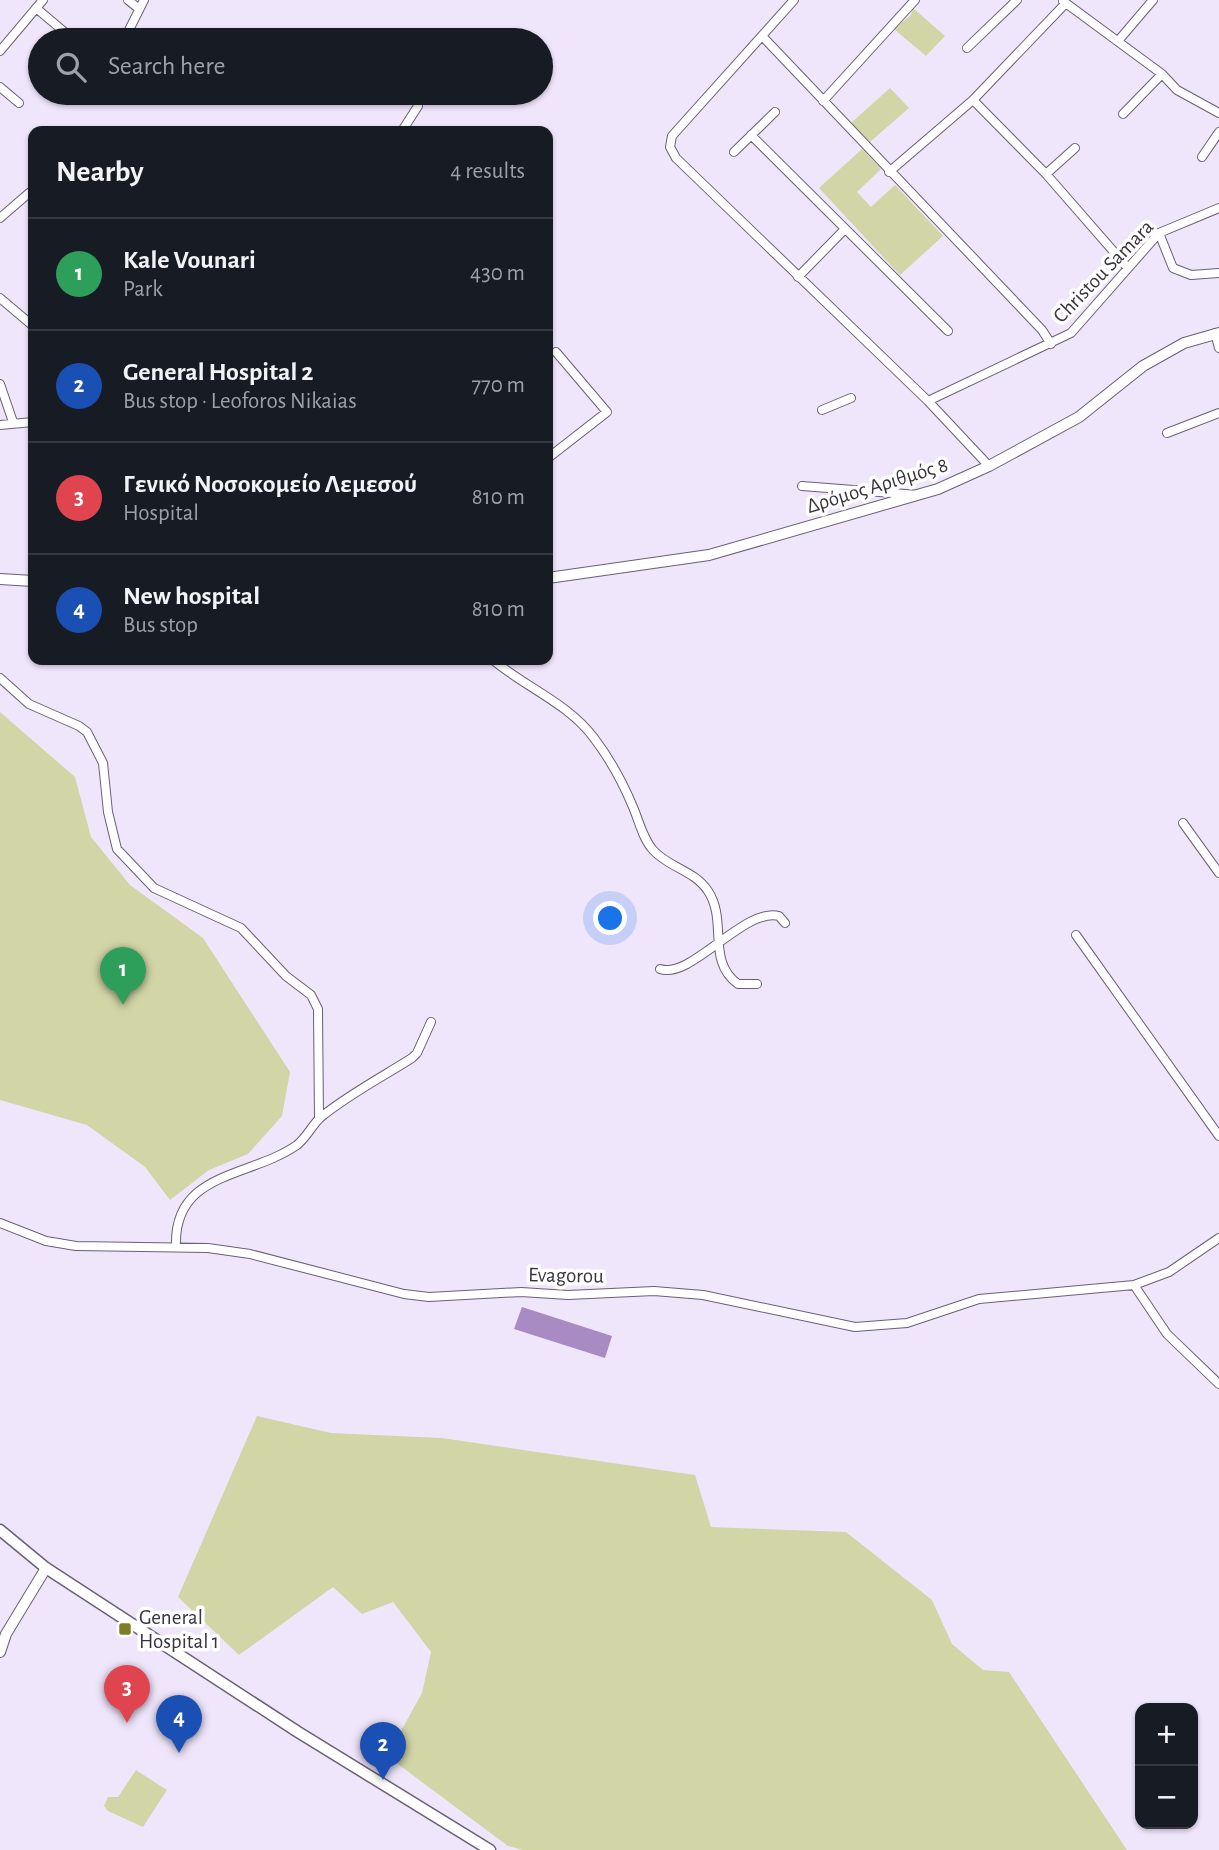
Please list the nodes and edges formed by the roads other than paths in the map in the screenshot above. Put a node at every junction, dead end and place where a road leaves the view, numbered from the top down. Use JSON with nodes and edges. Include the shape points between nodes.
{"nodes":[{"id":1,"x":43,"y":0,"type":"edge"},
{"id":2,"x":128,"y":0,"type":"edge"},
{"id":3,"x":145,"y":0,"type":"edge"},
{"id":4,"x":794,"y":0,"type":"edge"},
{"id":5,"x":915,"y":0,"type":"edge"},
{"id":6,"x":1017,"y":0,"type":"edge"},
{"id":7,"x":1153,"y":0,"type":"edge"},
{"id":8,"x":1063,"y":2,"type":"edge"},
{"id":9,"x":36,"y":8,"type":"junction"},
{"id":10,"x":138,"y":8,"type":"junction"},
{"id":11,"x":60,"y":28,"type":"edge"},
{"id":12,"x":129,"y":28,"type":"edge"},
{"id":13,"x":763,"y":37,"type":"junction"},
{"id":14,"x":1118,"y":41,"type":"junction"},
{"id":15,"x":967,"y":48,"type":"dead end"},
{"id":16,"x":0,"y":51,"type":"edge"},
{"id":17,"x":1162,"y":74,"type":"junction"},
{"id":18,"x":0,"y":87,"type":"edge"},
{"id":19,"x":973,"y":100,"type":"junction"},
{"id":20,"x":823,"y":101,"type":"junction"},
{"id":21,"x":19,"y":103,"type":"dead end"},
{"id":22,"x":418,"y":106,"type":"dead end"},
{"id":23,"x":775,"y":111,"type":"dead end"},
{"id":24,"x":1219,"y":113,"type":"edge"},
{"id":25,"x":1123,"y":114,"type":"dead end"},
{"id":26,"x":405,"y":126,"type":"edge"},
{"id":27,"x":1219,"y":132,"type":"edge"},
{"id":28,"x":751,"y":135,"type":"junction"},
{"id":29,"x":1075,"y":148,"type":"dead end"},
{"id":30,"x":734,"y":152,"type":"dead end"},
{"id":31,"x":1202,"y":157,"type":"dead end"},
{"id":32,"x":890,"y":172,"type":"junction"},
{"id":33,"x":1046,"y":174,"type":"junction"},
{"id":34,"x":28,"y":194,"type":"edge"},
{"id":35,"x":1219,"y":208,"type":"edge"},
{"id":36,"x":0,"y":218,"type":"edge"},
{"id":37,"x":845,"y":229,"type":"junction"},
{"id":38,"x":1159,"y":233,"type":"junction"},
{"id":39,"x":1128,"y":268,"type":"junction"},
{"id":40,"x":1219,"y":273,"type":"edge"},
{"id":41,"x":798,"y":276,"type":"junction"},
{"id":42,"x":0,"y":298,"type":"edge"},
{"id":43,"x":28,"y":322,"type":"edge"},
{"id":44,"x":948,"y":331,"type":"dead end"},
{"id":45,"x":1217,"y":333,"type":"edge"},
{"id":46,"x":1051,"y":344,"type":"junction"},
{"id":47,"x":1219,"y":348,"type":"edge"},
{"id":48,"x":556,"y":352,"type":"dead end"},
{"id":49,"x":0,"y":384,"type":"edge"},
{"id":50,"x":851,"y":398,"type":"dead end"},
{"id":51,"x":928,"y":401,"type":"junction"},
{"id":52,"x":822,"y":410,"type":"dead end"},
{"id":53,"x":1219,"y":413,"type":"edge"},
{"id":54,"x":13,"y":422,"type":"junction"},
{"id":55,"x":28,"y":422,"type":"edge"},
{"id":56,"x":0,"y":425,"type":"edge"},
{"id":57,"x":1167,"y":433,"type":"dead end"},
{"id":58,"x":553,"y":454,"type":"edge"},
{"id":59,"x":989,"y":466,"type":"junction"},
{"id":60,"x":803,"y":486,"type":"dead end"},
{"id":61,"x":918,"y":495,"type":"junction"},
{"id":62,"x":553,"y":577,"type":"edge"},
{"id":63,"x":0,"y":579,"type":"edge"},
{"id":64,"x":28,"y":582,"type":"edge"},
{"id":65,"x":500,"y":665,"type":"edge"},
{"id":66,"x":0,"y":678,"type":"edge"},
{"id":67,"x":1183,"y":823,"type":"dead end"},
{"id":68,"x":1219,"y":873,"type":"edge"},
{"id":69,"x":785,"y":923,"type":"dead end"},
{"id":70,"x":1076,"y":935,"type":"dead end"},
{"id":71,"x":718,"y":945,"type":"junction"},
{"id":72,"x":660,"y":969,"type":"dead end"},
{"id":73,"x":757,"y":984,"type":"dead end"},
{"id":74,"x":431,"y":1021,"type":"dead end"},
{"id":75,"x":319,"y":1119,"type":"junction"},
{"id":76,"x":1219,"y":1136,"type":"edge"},
{"id":77,"x":0,"y":1223,"type":"edge"},
{"id":78,"x":1219,"y":1238,"type":"edge"},
{"id":79,"x":176,"y":1247,"type":"junction"},
{"id":80,"x":1134,"y":1285,"type":"junction"},
{"id":81,"x":1219,"y":1384,"type":"edge"},
{"id":82,"x":0,"y":1530,"type":"edge"},
{"id":83,"x":46,"y":1568,"type":"junction"},
{"id":84,"x":0,"y":1652,"type":"edge"},
{"id":85,"x":490,"y":1850,"type":"edge"}],
"edges":[{"from":1,"to":9,"type":"street"},
{"from":2,"to":10,"type":"street"},
{"from":3,"to":10,"type":"street"},
{"from":4,"to":13,"type":"street"},
{"from":5,"to":20,"type":"street"},
{"from":6,"to":15,"type":"street"},
{"from":7,"to":14,"type":"street"},
{"from":8,"to":14,"type":"street"},
{"from":8,"to":19,"type":"street"},
{"from":9,"to":11,"type":"street"},
{"from":9,"to":16,"type":"street"},
{"from":10,"to":12,"type":"street"},
{"from":13,"to":20,"type":"street"},
{"from":13,"to":41,"type":"street","via":[[672,136],[670,146],[676,159]]},
{"from":14,"to":17,"type":"street"},
{"from":17,"to":24,"type":"street","via":[[1177,90]]},
{"from":17,"to":25,"type":"street"},
{"from":18,"to":21,"type":"street"},
{"from":19,"to":32,"type":"street"},
{"from":19,"to":33,"type":"street"},
{"from":20,"to":32,"type":"street"},
{"from":22,"to":26,"type":"street"},
{"from":23,"to":28,"type":"street"},
{"from":27,"to":31,"type":"street"},
{"from":28,"to":30,"type":"street"},
{"from":28,"to":37,"type":"street"},
{"from":29,"to":33,"type":"street"},
{"from":32,"to":46,"type":"street"},
{"from":33,"to":39,"type":"street"},
{"from":34,"to":36,"type":"street"},
{"from":35,"to":38,"type":"street","name":"Christou Samara"},
{"from":37,"to":41,"type":"street"},
{"from":37,"to":44,"type":"street"},
{"from":38,"to":39,"type":"street","name":"Christou Samara"},
{"from":38,"to":40,"type":"street","via":[[1173,268],[1191,275]]},
{"from":39,"to":46,"type":"street","name":"Christou Samara","via":[[1081,324]]},
{"from":41,"to":51,"type":"street"},
{"from":42,"to":43,"type":"street"},
{"from":45,"to":47,"type":"street"},
{"from":45,"to":59,"type":"street","name":"Δρόμος Αριθμός 8","via":[[1184,342],[1143,366],[1079,417]]},
{"from":46,"to":51,"type":"street","name":"Christou Samara"},
{"from":48,"to":58,"type":"street","via":[[607,412]]},
{"from":49,"to":54,"type":"street"},
{"from":50,"to":52,"type":"street"},
{"from":51,"to":59,"type":"street"},
{"from":53,"to":57,"type":"street"},
{"from":54,"to":55,"type":"street"},
{"from":54,"to":56,"type":"street"},
{"from":59,"to":61,"type":"street","name":"Δρόμος Αριθμός 8"},
{"from":60,"to":61,"type":"street"},
{"from":61,"to":62,"type":"street","name":"Δρόμος Αριθμός 8","via":[[709,555]]},
{"from":63,"to":64,"type":"street"},
{"from":65,"to":71,"type":"street","via":[[571,714],[594,737],[619,777],[653,850],[691,873],[709,893],[719,921]]},
{"from":66,"to":75,"type":"street","via":[[29,704],[87,732],[103,763],[117,849],[154,888],[241,928],[315,1000]]},
{"from":67,"to":68,"type":"street"},
{"from":69,"to":71,"type":"street","via":[[779,916],[765,916],[729,933]]},
{"from":70,"to":76,"type":"street"},
{"from":71,"to":72,"type":"street","via":[[672,970]]},
{"from":71,"to":73,"type":"street","via":[[718,956],[733,981]]},
{"from":74,"to":75,"type":"street","via":[[418,1053]]},
{"from":75,"to":79,"type":"street","via":[[308,1135],[286,1152],[227,1175],[196,1194],[177,1220]]},
{"from":77,"to":79,"type":"street","name":"Evagorou","via":[[46,1241],[76,1246]]},
{"from":78,"to":80,"type":"street","name":"Evagorou","via":[[1169,1272]]},
{"from":79,"to":80,"type":"street","name":"Evagorou","via":[[250,1254],[429,1297],[654,1291],[704,1296],[855,1326],[907,1322],[979,1299]]},
{"from":80,"to":81,"type":"street","via":[[1167,1334]]},
{"from":82,"to":83,"type":"main road"},
{"from":83,"to":84,"type":"street"},
{"from":83,"to":85,"type":"main road"}]}
